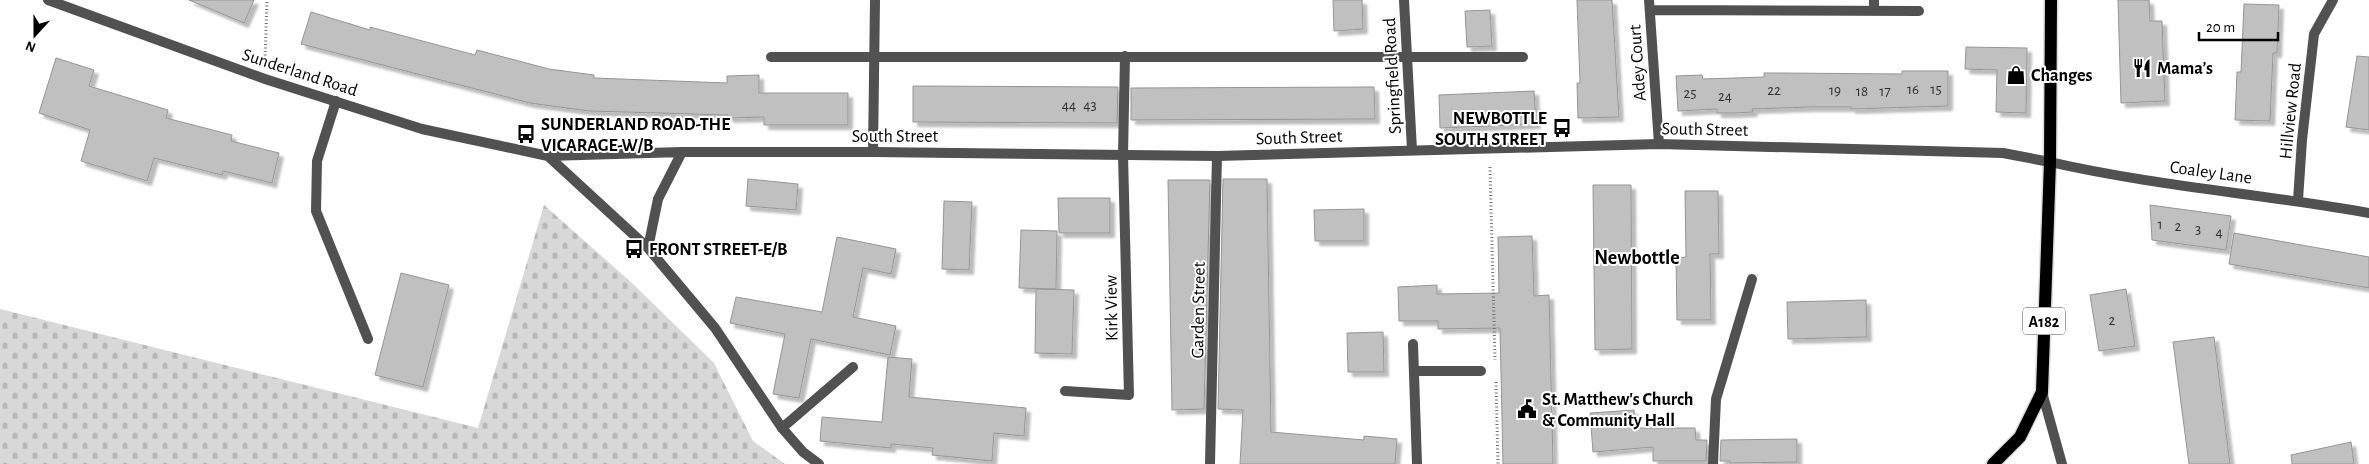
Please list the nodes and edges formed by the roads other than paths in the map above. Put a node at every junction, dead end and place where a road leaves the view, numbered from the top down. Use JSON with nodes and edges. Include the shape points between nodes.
{"nodes":[{"id":1,"x":48,"y":0,"type":"edge"},
{"id":2,"x":875,"y":0,"type":"edge"},
{"id":3,"x":1404,"y":0,"type":"edge"},
{"id":4,"x":1874,"y":0,"type":"edge"},
{"id":5,"x":2051,"y":0,"type":"edge"},
{"id":6,"x":2333,"y":0,"type":"edge"},
{"id":7,"x":1649,"y":5,"type":"edge"},
{"id":8,"x":1874,"y":11,"type":"junction"},
{"id":9,"x":1919,"y":12,"type":"dead end"},
{"id":10,"x":1125,"y":56,"type":"junction"},
{"id":11,"x":771,"y":57,"type":"dead end"},
{"id":12,"x":874,"y":58,"type":"junction"},
{"id":13,"x":1408,"y":58,"type":"junction"},
{"id":14,"x":1523,"y":58,"type":"dead end"},
{"id":15,"x":336,"y":101,"type":"junction"},
{"id":16,"x":1659,"y":144,"type":"junction"},
{"id":17,"x":1412,"y":150,"type":"junction"},
{"id":18,"x":682,"y":152,"type":"junction"},
{"id":19,"x":873,"y":152,"type":"junction"},
{"id":20,"x":1123,"y":155,"type":"junction"},
{"id":21,"x":548,"y":156,"type":"junction"},
{"id":22,"x":1217,"y":156,"type":"junction"},
{"id":23,"x":2050,"y":162,"type":"junction"},
{"id":24,"x":2298,"y":200,"type":"junction"},
{"id":25,"x":2369,"y":213,"type":"edge"},
{"id":26,"x":648,"y":248,"type":"junction"},
{"id":27,"x":1752,"y":279,"type":"dead end"},
{"id":28,"x":368,"y":339,"type":"dead end"},
{"id":29,"x":1413,"y":344,"type":"dead end"},
{"id":30,"x":853,"y":367,"type":"dead end"},
{"id":31,"x":1414,"y":371,"type":"junction"},
{"id":32,"x":1481,"y":371,"type":"dead end"},
{"id":33,"x":1065,"y":391,"type":"dead end"},
{"id":34,"x":2042,"y":392,"type":"junction"},
{"id":35,"x":782,"y":428,"type":"junction"},
{"id":36,"x":819,"y":464,"type":"edge"},
{"id":37,"x":1210,"y":464,"type":"edge"},
{"id":38,"x":1417,"y":464,"type":"edge"},
{"id":39,"x":1713,"y":464,"type":"edge"},
{"id":40,"x":1993,"y":464,"type":"edge"},
{"id":41,"x":2062,"y":464,"type":"edge"}],
"edges":[{"from":1,"to":15,"type":"street","name":"Sunderland Road","via":[[265,79]]},
{"from":2,"to":12,"type":"street"},
{"from":3,"to":13,"type":"street","name":"Springfield Road"},
{"from":4,"to":8,"type":"street"},
{"from":5,"to":23,"type":"main road","number":"A182"},
{"from":6,"to":24,"type":"street","name":"Hillview Road","via":[[2314,34]]},
{"from":7,"to":8,"type":"street","name":"Adey Court"},
{"from":7,"to":16,"type":"street","name":"Adey Court"},
{"from":8,"to":9,"type":"street","name":"Adey Court"},
{"from":10,"to":12,"type":"street"},
{"from":10,"to":13,"type":"street"},
{"from":10,"to":20,"type":"street"},
{"from":11,"to":12,"type":"street"},
{"from":12,"to":19,"type":"street"},
{"from":13,"to":14,"type":"street"},
{"from":13,"to":17,"type":"street","name":"Springfield Road"},
{"from":15,"to":21,"type":"street","name":"Sunderland Road","via":[[422,128]]},
{"from":15,"to":28,"type":"street","via":[[317,161],[316,211]]},
{"from":16,"to":17,"type":"street","name":"South Street"},
{"from":16,"to":23,"type":"street","name":"South Street","via":[[2002,153]]},
{"from":17,"to":22,"type":"street","name":"South Street"},
{"from":18,"to":19,"type":"street","name":"South Street"},
{"from":18,"to":21,"type":"street","name":"South Street"},
{"from":18,"to":26,"type":"street","via":[[658,199]]},
{"from":19,"to":20,"type":"street","name":"South Street"},
{"from":20,"to":22,"type":"street","name":"South Street"},
{"from":20,"to":33,"type":"street","name":"Kirk View","via":[[1129,395]]},
{"from":21,"to":26,"type":"street"},
{"from":22,"to":37,"type":"street","name":"Garden Street"},
{"from":23,"to":24,"type":"street","name":"Coaley Lane","via":[[2106,175]]},
{"from":23,"to":34,"type":"main road","number":"A182"},
{"from":24,"to":25,"type":"street","name":"Coaley Lane"},
{"from":26,"to":35,"type":"street","via":[[715,328]]},
{"from":27,"to":39,"type":"street","via":[[1716,399]]},
{"from":29,"to":31,"type":"street"},
{"from":30,"to":35,"type":"street"},
{"from":31,"to":32,"type":"street"},
{"from":31,"to":38,"type":"street"},
{"from":34,"to":40,"type":"main road","number":"A182","via":[[2020,436]]},
{"from":34,"to":41,"type":"street"},
{"from":35,"to":36,"type":"street","via":[[803,452]]}]}
